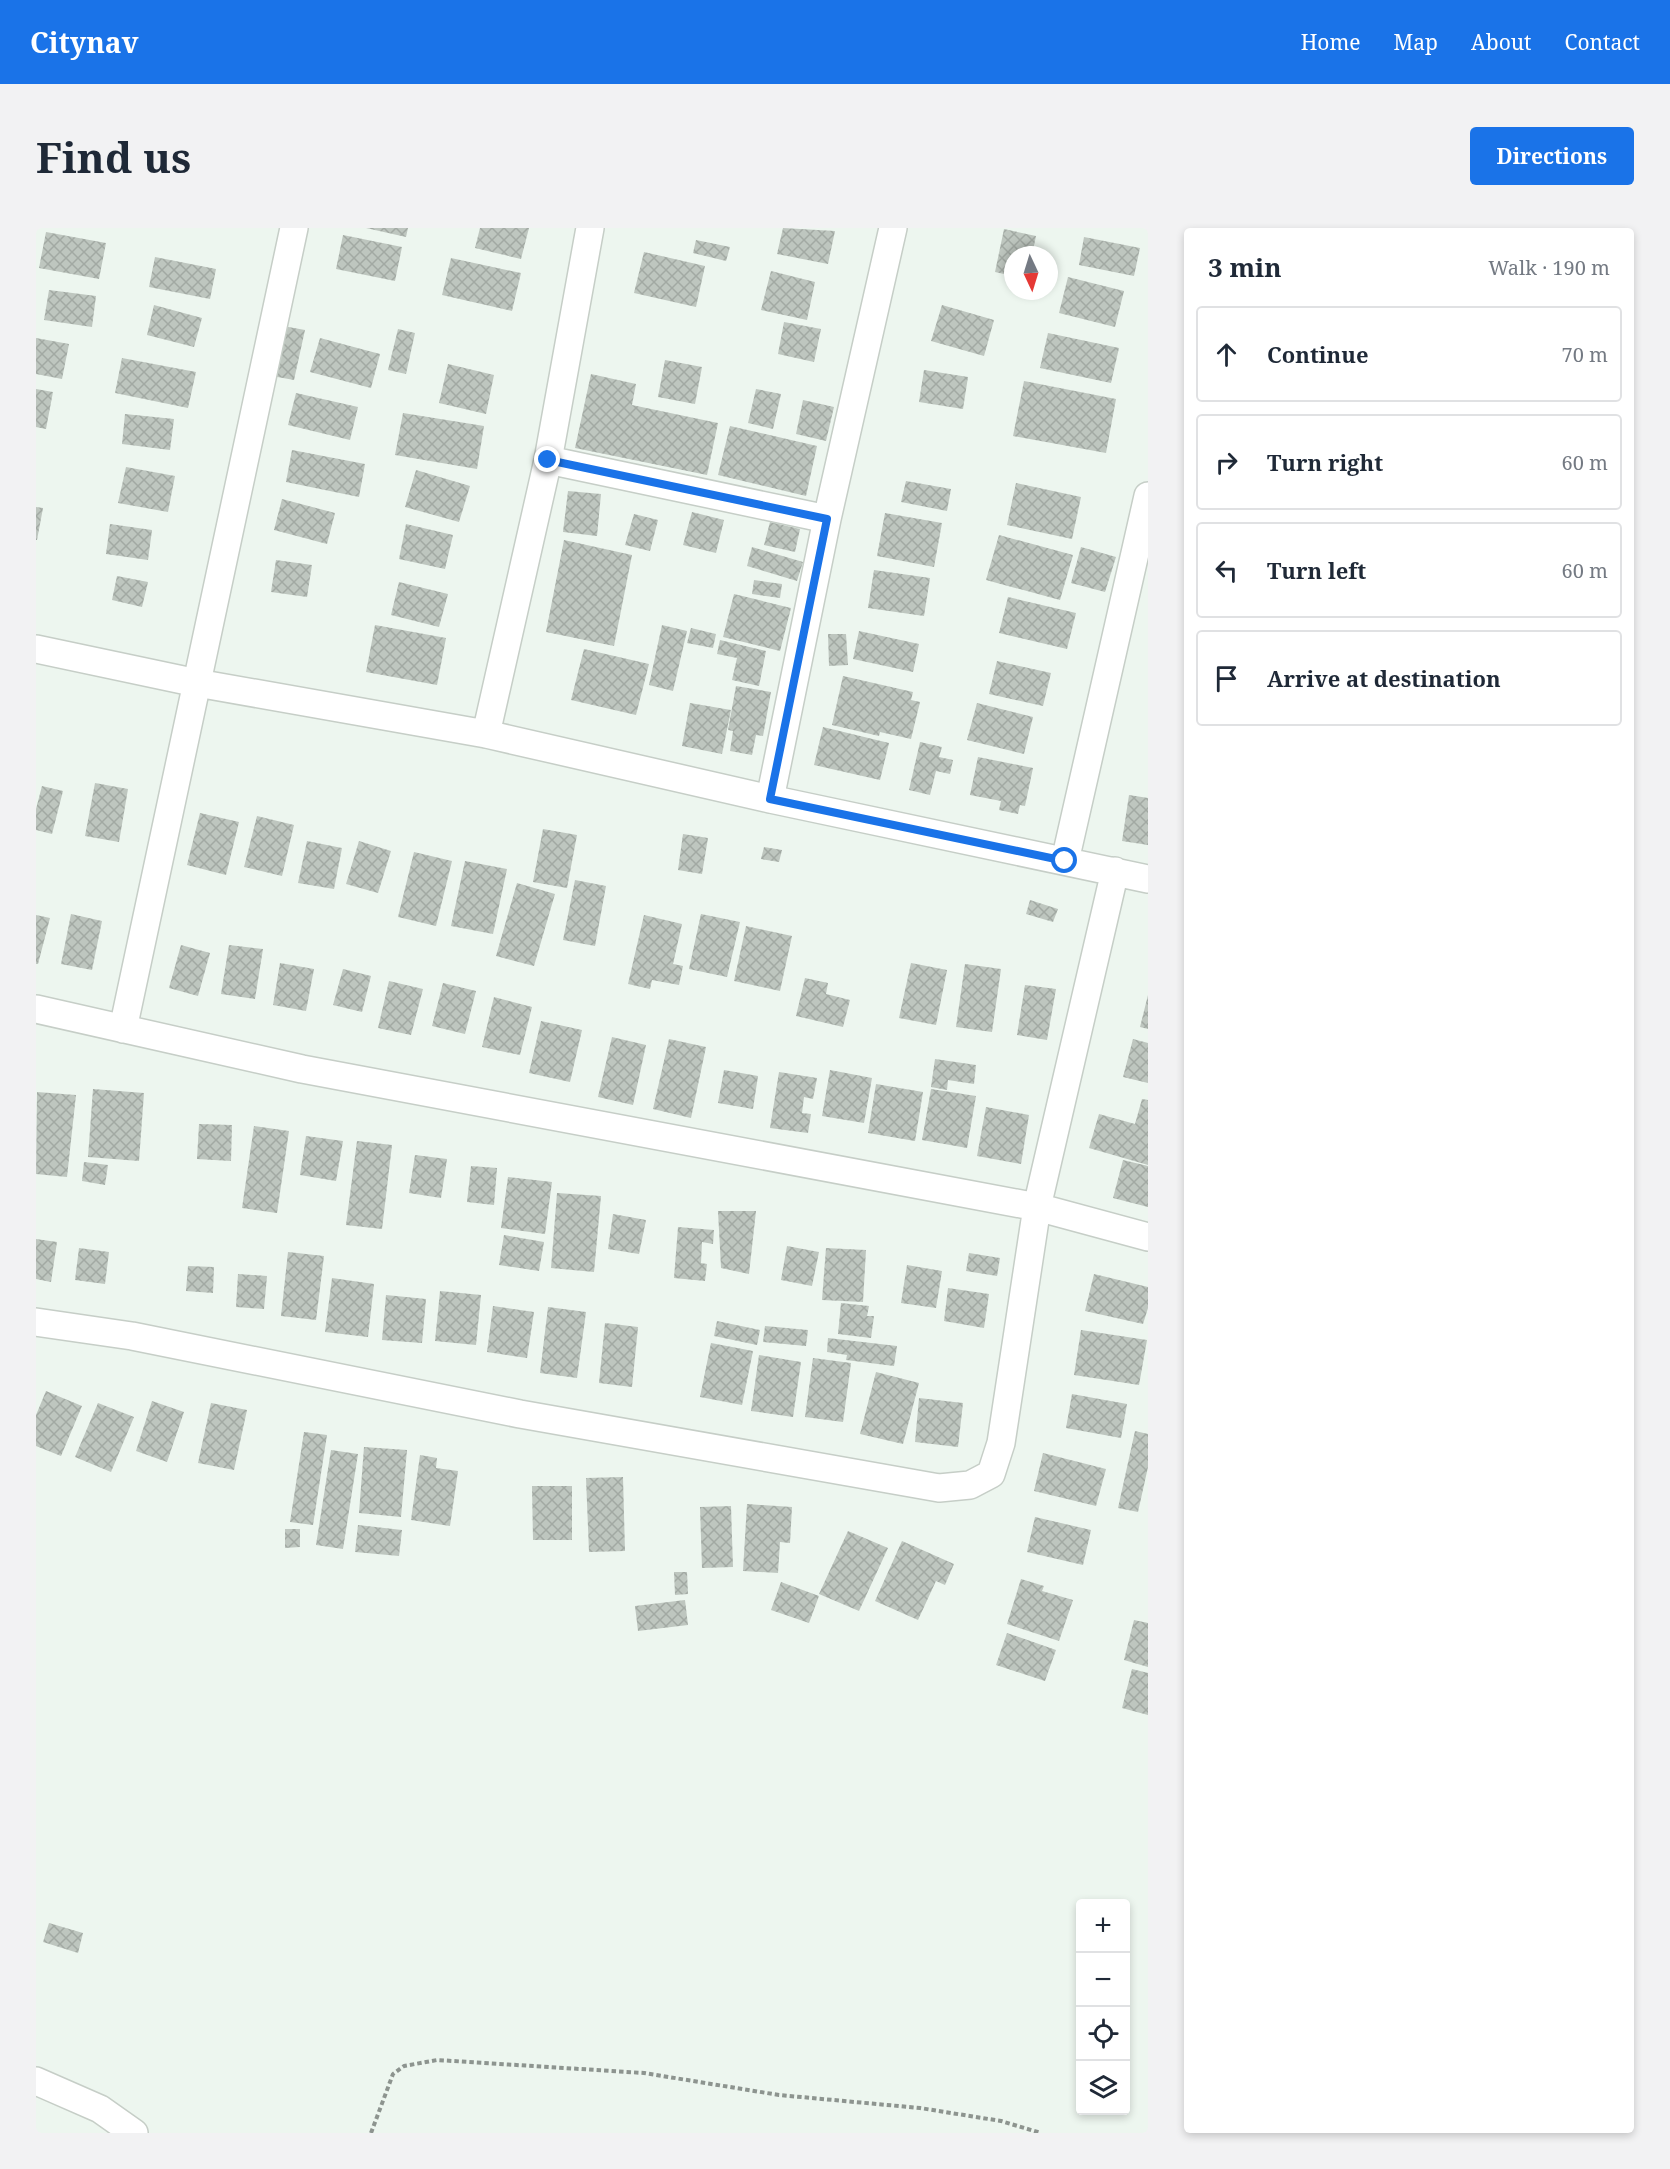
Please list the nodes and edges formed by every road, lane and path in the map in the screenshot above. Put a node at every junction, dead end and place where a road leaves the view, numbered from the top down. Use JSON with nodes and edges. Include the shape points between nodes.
{"nodes":[{"id":1,"x":294,"y":228,"type":"edge"},
{"id":2,"x":590,"y":228,"type":"edge"},
{"id":3,"x":893,"y":228,"type":"edge"},
{"id":4,"x":548,"y":460,"type":"junction"},
{"id":5,"x":1148,"y":496,"type":"edge"},
{"id":6,"x":827,"y":519,"type":"junction"},
{"id":7,"x":36,"y":649,"type":"edge"},
{"id":8,"x":197,"y":683,"type":"junction"},
{"id":9,"x":486,"y":734,"type":"junction"},
{"id":10,"x":770,"y":799,"type":"junction"},
{"id":11,"x":1065,"y":861,"type":"junction"},
{"id":12,"x":1115,"y":871,"type":"junction"},
{"id":13,"x":1148,"y":879,"type":"edge"},
{"id":14,"x":36,"y":1009,"type":"edge"},
{"id":15,"x":123,"y":1029,"type":"junction"},
{"id":16,"x":1037,"y":1207,"type":"junction"},
{"id":17,"x":1148,"y":1237,"type":"edge"},
{"id":18,"x":36,"y":1322,"type":"edge"},
{"id":19,"x":36,"y":2081,"type":"edge"},
{"id":20,"x":134,"y":2133,"type":"edge"},
{"id":21,"x":371,"y":2133,"type":"edge"},
{"id":22,"x":1041,"y":2133,"type":"edge"}],
"edges":[{"from":1,"to":8,"type":"street"},
{"from":2,"to":4,"type":"street"},
{"from":3,"to":6,"type":"street"},
{"from":4,"to":6,"type":"street"},
{"from":4,"to":9,"type":"street"},
{"from":5,"to":11,"type":"street"},
{"from":6,"to":10,"type":"street"},
{"from":7,"to":8,"type":"street"},
{"from":8,"to":9,"type":"street"},
{"from":8,"to":15,"type":"street"},
{"from":9,"to":10,"type":"street"},
{"from":10,"to":11,"type":"street"},
{"from":11,"to":12,"type":"street"},
{"from":12,"to":13,"type":"street"},
{"from":12,"to":16,"type":"street"},
{"from":14,"to":15,"type":"street"},
{"from":15,"to":16,"type":"street","via":[[302,1069]]},
{"from":16,"to":17,"type":"street"},
{"from":16,"to":18,"type":"street","via":[[1001,1443],[991,1474],[970,1485],[939,1488],[904,1482],[520,1414],[132,1336]]},
{"from":19,"to":20,"type":"street","via":[[100,2109]]},
{"from":21,"to":22,"type":"path","via":[[393,2074],[404,2066],[437,2060],[644,2073],[779,2095],[920,2108],[1001,2121]]}]}
